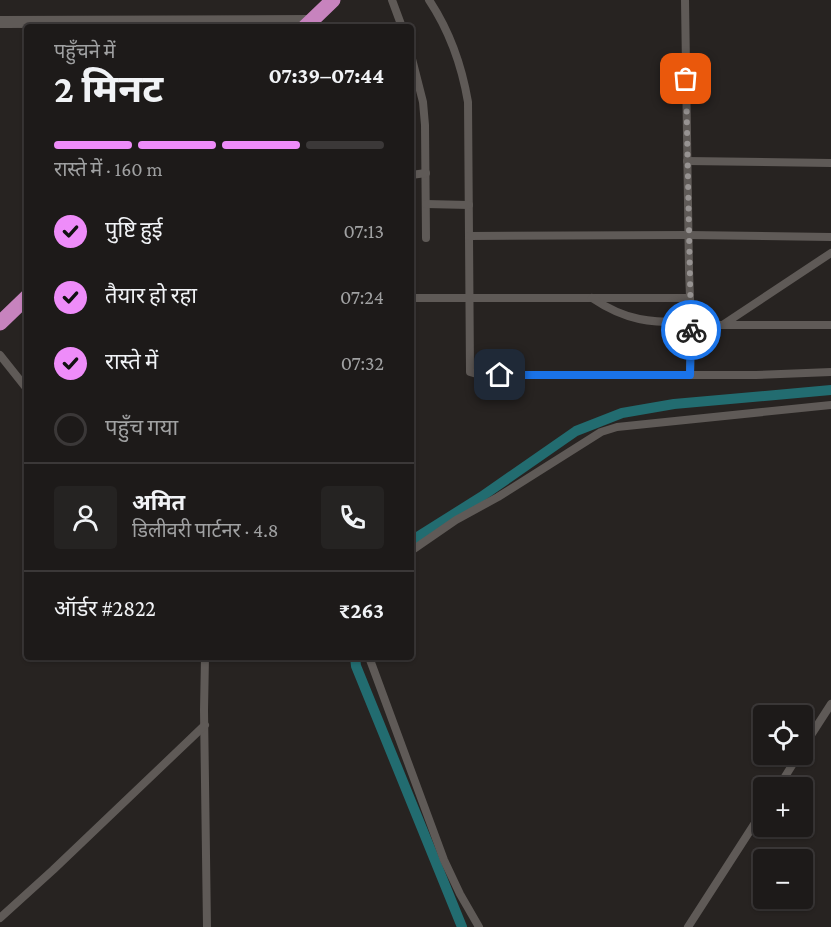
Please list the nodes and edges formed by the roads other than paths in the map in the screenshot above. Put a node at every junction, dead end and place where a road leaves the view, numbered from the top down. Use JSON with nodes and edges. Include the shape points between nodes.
{"nodes":[{"id":1,"x":333,"y":0,"type":"edge"},
{"id":2,"x":392,"y":0,"type":"edge"},
{"id":3,"x":429,"y":0,"type":"edge"},
{"id":4,"x":685,"y":0,"type":"edge"},
{"id":5,"x":0,"y":22,"type":"edge"},
{"id":6,"x":308,"y":24,"type":"edge"},
{"id":7,"x":401,"y":24,"type":"edge"},
{"id":8,"x":414,"y":67,"type":"edge"},
{"id":9,"x":687,"y":162,"type":"junction"},
{"id":10,"x":831,"y":163,"type":"edge"},
{"id":11,"x":426,"y":173,"type":"junction"},
{"id":12,"x":414,"y":175,"type":"edge"},
{"id":13,"x":426,"y":204,"type":"junction"},
{"id":14,"x":469,"y":205,"type":"junction"},
{"id":15,"x":688,"y":235,"type":"junction"},
{"id":16,"x":468,"y":236,"type":"junction"},
{"id":17,"x":831,"y":237,"type":"edge"},
{"id":18,"x":426,"y":238,"type":"dead end"},
{"id":19,"x":831,"y":253,"type":"edge"},
{"id":20,"x":414,"y":298,"type":"edge"},
{"id":21,"x":468,"y":298,"type":"junction"},
{"id":22,"x":592,"y":298,"type":"junction"},
{"id":23,"x":690,"y":298,"type":"junction"},
{"id":24,"x":24,"y":300,"type":"edge"},
{"id":25,"x":0,"y":323,"type":"edge"},
{"id":26,"x":691,"y":323,"type":"junction"},
{"id":27,"x":724,"y":324,"type":"junction"},
{"id":28,"x":831,"y":325,"type":"edge"},
{"id":29,"x":0,"y":355,"type":"edge"},
{"id":30,"x":831,"y":372,"type":"edge"},
{"id":31,"x":690,"y":375,"type":"junction"},
{"id":32,"x":24,"y":385,"type":"edge"},
{"id":33,"x":831,"y":405,"type":"edge"},
{"id":34,"x":414,"y":549,"type":"edge"},
{"id":35,"x":206,"y":660,"type":"edge"},
{"id":36,"x":370,"y":660,"type":"edge"},
{"id":37,"x":831,"y":704,"type":"edge"},
{"id":38,"x":205,"y":725,"type":"junction"},
{"id":39,"x":813,"y":732,"type":"edge"},
{"id":40,"x":753,"y":826,"type":"edge"},
{"id":41,"x":0,"y":918,"type":"edge"},
{"id":42,"x":207,"y":927,"type":"edge"},
{"id":43,"x":479,"y":927,"type":"edge"},
{"id":44,"x":688,"y":927,"type":"edge"}],
"edges":[{"from":1,"to":6,"type":"highway"},
{"from":2,"to":7,"type":"street"},
{"from":3,"to":14,"type":"street","via":[[464,76],[470,131]]},
{"from":4,"to":9,"type":"street"},
{"from":5,"to":6,"type":"street"},
{"from":8,"to":11,"type":"street","via":[[423,102]]},
{"from":9,"to":10,"type":"street"},
{"from":9,"to":15,"type":"street"},
{"from":11,"to":12,"type":"street"},
{"from":11,"to":13,"type":"street"},
{"from":13,"to":14,"type":"street"},
{"from":13,"to":18,"type":"street"},
{"from":14,"to":16,"type":"street"},
{"from":15,"to":16,"type":"street"},
{"from":15,"to":17,"type":"street"},
{"from":15,"to":23,"type":"street"},
{"from":16,"to":21,"type":"street"},
{"from":19,"to":27,"type":"street"},
{"from":20,"to":21,"type":"street"},
{"from":21,"to":22,"type":"street"},
{"from":21,"to":31,"type":"street","via":[[469,366],[474,375]]},
{"from":22,"to":23,"type":"street"},
{"from":22,"to":26,"type":"street","via":[[611,311],[631,317]]},
{"from":23,"to":26,"type":"street"},
{"from":24,"to":25,"type":"highway"},
{"from":26,"to":27,"type":"street"},
{"from":26,"to":31,"type":"street"},
{"from":27,"to":28,"type":"street"},
{"from":29,"to":32,"type":"street"},
{"from":30,"to":31,"type":"street"},
{"from":33,"to":34,"type":"street","via":[[616,427],[601,432]]},
{"from":35,"to":38,"type":"street"},
{"from":36,"to":43,"type":"street","via":[[444,860]]},
{"from":37,"to":39,"type":"street"},
{"from":38,"to":41,"type":"street"},
{"from":38,"to":42,"type":"street"},
{"from":40,"to":44,"type":"street"}]}
